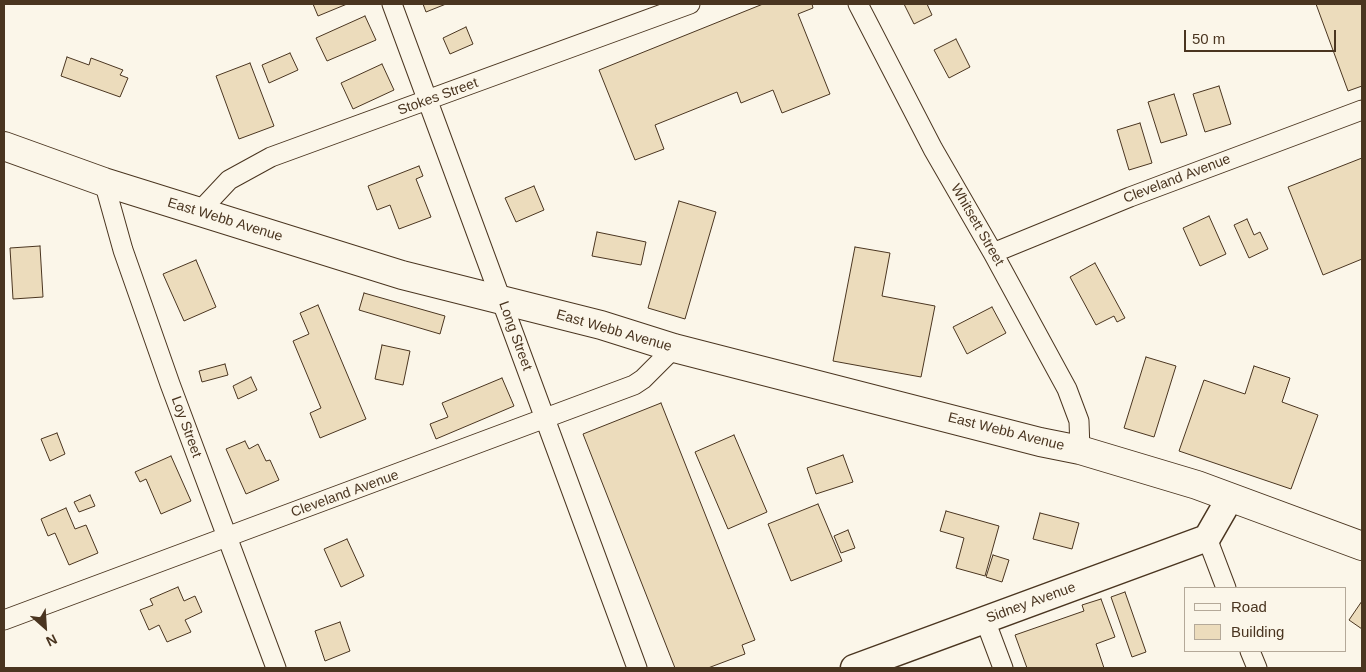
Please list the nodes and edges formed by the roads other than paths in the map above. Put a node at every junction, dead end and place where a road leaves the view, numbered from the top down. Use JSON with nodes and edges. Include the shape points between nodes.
{"nodes":[{"id":1,"x":392,"y":4,"type":"edge"},
{"id":2,"x":690,"y":4,"type":"edge"},
{"id":3,"x":858,"y":4,"type":"edge"},
{"id":4,"x":428,"y":101,"type":"junction"},
{"id":5,"x":1362,"y":110,"type":"edge"},
{"id":6,"x":4,"y":146,"type":"edge"},
{"id":7,"x":104,"y":182,"type":"junction"},
{"id":8,"x":199,"y":212,"type":"junction"},
{"id":9,"x":993,"y":253,"type":"junction"},
{"id":10,"x":503,"y":301,"type":"junction"},
{"id":11,"x":674,"y":348,"type":"junction"},
{"id":12,"x":545,"y":420,"type":"junction"},
{"id":13,"x":1080,"y":450,"type":"junction"},
{"id":14,"x":1230,"y":498,"type":"junction"},
{"id":15,"x":227,"y":538,"type":"junction"},
{"id":16,"x":1207,"y":538,"type":"junction"},
{"id":17,"x":1362,"y":546,"type":"edge"},
{"id":18,"x":1226,"y":587,"type":"edge"},
{"id":19,"x":4,"y":620,"type":"edge"},
{"id":20,"x":985,"y":620,"type":"junction"},
{"id":21,"x":1250,"y":652,"type":"edge"},
{"id":22,"x":276,"y":668,"type":"edge"},
{"id":23,"x":637,"y":668,"type":"edge"},
{"id":24,"x":854,"y":668,"type":"edge"},
{"id":25,"x":1003,"y":668,"type":"edge"},
{"id":26,"x":1256,"y":668,"type":"edge"}],
"edges":[{"from":1,"to":4,"type":"street","name":"Long Street"},
{"from":2,"to":4,"type":"street","name":"Stokes Street"},
{"from":3,"to":9,"type":"street","name":"Whitsett Street","via":[[933,148]]},
{"from":4,"to":8,"type":"street","name":"Stokes Street","via":[[271,157],[229,180]]},
{"from":4,"to":10,"type":"street","name":"Long Street"},
{"from":5,"to":9,"type":"street","name":"Cleveland Avenue","via":[[1130,196]]},
{"from":6,"to":7,"type":"highway","name":"East Webb Avenue"},
{"from":7,"to":8,"type":"highway","name":"East Webb Avenue"},
{"from":7,"to":15,"type":"street","name":"Loy Street","via":[[126,259]]},
{"from":8,"to":10,"type":"highway","name":"East Webb Avenue","via":[[402,275]]},
{"from":9,"to":13,"type":"street","name":"Whitsett Street","via":[[1067,390],[1079,420]]},
{"from":10,"to":11,"type":"highway","name":"East Webb Avenue","via":[[601,325]]},
{"from":10,"to":12,"type":"street","name":"Long Street"},
{"from":11,"to":12,"type":"street","name":"Cleveland Avenue","via":[[634,385]]},
{"from":11,"to":13,"type":"highway","name":"East Webb Avenue"},
{"from":12,"to":15,"type":"street","name":"Cleveland Avenue"},
{"from":12,"to":23,"type":"street","name":"Long Street"},
{"from":13,"to":14,"type":"highway","name":"East Webb Avenue"},
{"from":14,"to":16,"type":"street"},
{"from":14,"to":17,"type":"highway","name":"East Webb Avenue"},
{"from":15,"to":19,"type":"street","name":"Cleveland Avenue"},
{"from":15,"to":22,"type":"street","name":"Loy Street"},
{"from":16,"to":18,"type":"street"},
{"from":16,"to":20,"type":"street","name":"Sidney Avenue"},
{"from":20,"to":24,"type":"street","name":"Sidney Avenue"},
{"from":20,"to":25,"type":"street"},
{"from":21,"to":26,"type":"street"}]}
